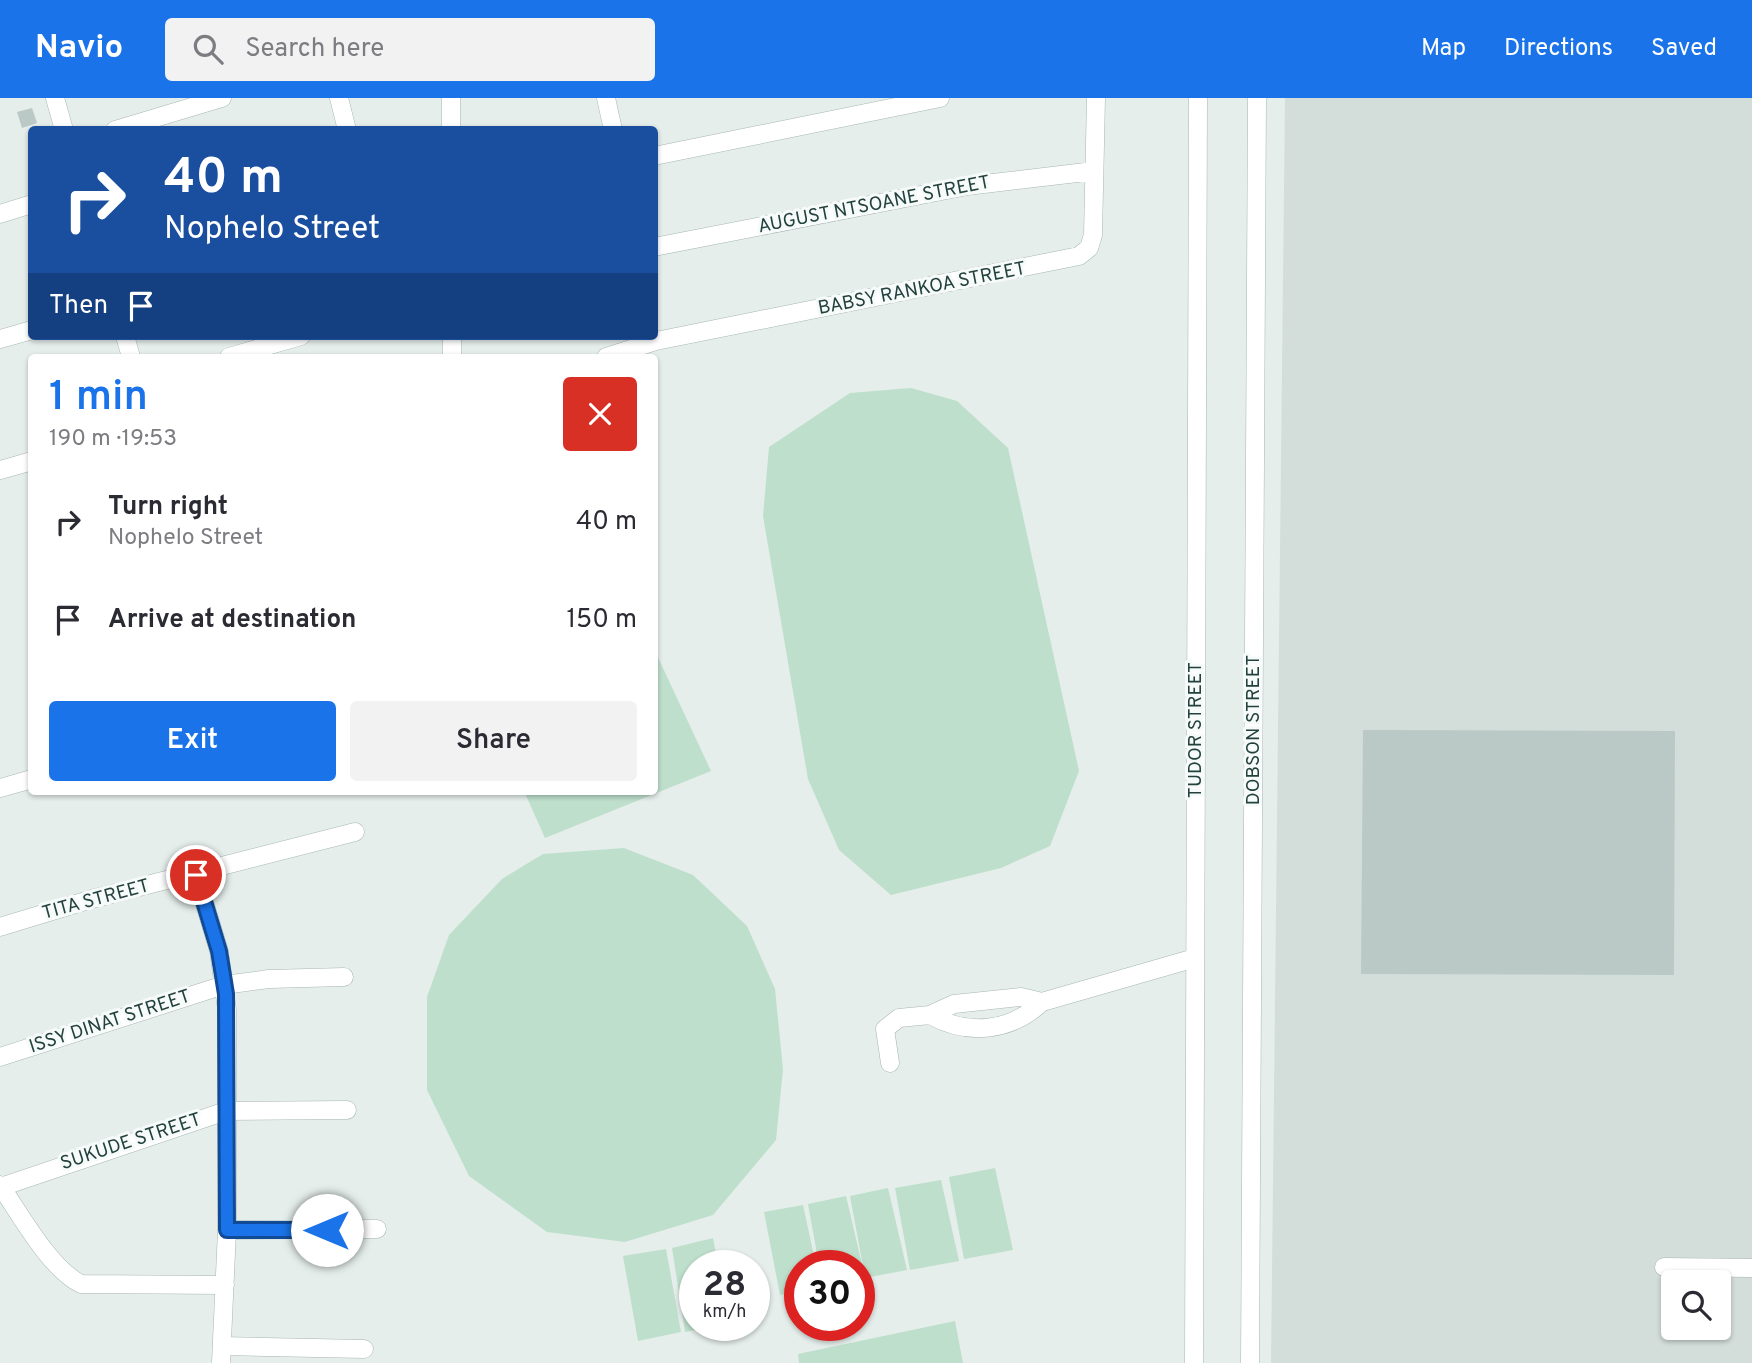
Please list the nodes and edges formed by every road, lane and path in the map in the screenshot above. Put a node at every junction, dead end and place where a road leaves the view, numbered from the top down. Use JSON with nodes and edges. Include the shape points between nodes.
{"nodes":[{"id":1,"x":55,"y":98,"type":"edge"},
{"id":2,"x":222,"y":98,"type":"edge"},
{"id":3,"x":339,"y":98,"type":"edge"},
{"id":4,"x":451,"y":98,"type":"edge"},
{"id":5,"x":606,"y":98,"type":"edge"},
{"id":6,"x":940,"y":98,"type":"edge"},
{"id":7,"x":1096,"y":98,"type":"edge"},
{"id":8,"x":1198,"y":98,"type":"edge"},
{"id":9,"x":1257,"y":98,"type":"edge"},
{"id":10,"x":63,"y":126,"type":"edge"},
{"id":11,"x":128,"y":126,"type":"edge"},
{"id":12,"x":346,"y":126,"type":"edge"},
{"id":13,"x":450,"y":126,"type":"edge"},
{"id":14,"x":612,"y":126,"type":"edge"},
{"id":15,"x":658,"y":155,"type":"edge"},
{"id":16,"x":1094,"y":171,"type":"junction"},
{"id":17,"x":28,"y":205,"type":"edge"},
{"id":18,"x":0,"y":214,"type":"edge"},
{"id":19,"x":658,"y":246,"type":"edge"},
{"id":20,"x":28,"y":331,"type":"edge"},
{"id":21,"x":658,"y":335,"type":"edge"},
{"id":22,"x":0,"y":340,"type":"edge"},
{"id":23,"x":287,"y":340,"type":"edge"},
{"id":24,"x":646,"y":340,"type":"edge"},
{"id":25,"x":239,"y":354,"type":"edge"},
{"id":26,"x":613,"y":354,"type":"edge"},
{"id":27,"x":28,"y":462,"type":"edge"},
{"id":28,"x":0,"y":470,"type":"edge"},
{"id":29,"x":28,"y":780,"type":"edge"},
{"id":30,"x":0,"y":787,"type":"edge"},
{"id":31,"x":355,"y":832,"type":"dead end"},
{"id":32,"x":196,"y":875,"type":"junction"},
{"id":33,"x":0,"y":927,"type":"edge"},
{"id":34,"x":1195,"y":958,"type":"junction"},
{"id":35,"x":344,"y":977,"type":"dead end"},
{"id":36,"x":225,"y":985,"type":"junction"},
{"id":37,"x":1042,"y":1002,"type":"junction"},
{"id":38,"x":930,"y":1015,"type":"junction"},
{"id":39,"x":0,"y":1057,"type":"edge"},
{"id":40,"x":890,"y":1063,"type":"dead end"},
{"id":41,"x":347,"y":1110,"type":"dead end"},
{"id":42,"x":226,"y":1111,"type":"junction"},
{"id":43,"x":1,"y":1186,"type":"edge"},
{"id":44,"x":377,"y":1229,"type":"dead end"},
{"id":45,"x":227,"y":1230,"type":"junction"},
{"id":46,"x":1664,"y":1267,"type":"dead end"},
{"id":47,"x":1752,"y":1268,"type":"edge"},
{"id":48,"x":225,"y":1285,"type":"junction"},
{"id":49,"x":364,"y":1349,"type":"dead end"},
{"id":50,"x":222,"y":1354,"type":"edge"},
{"id":51,"x":1194,"y":1363,"type":"edge"},
{"id":52,"x":1250,"y":1363,"type":"edge"}],
"edges":[{"from":1,"to":10,"type":"street"},
{"from":2,"to":11,"type":"street"},
{"from":3,"to":12,"type":"street"},
{"from":4,"to":13,"type":"street"},
{"from":5,"to":14,"type":"street"},
{"from":6,"to":15,"type":"street"},
{"from":7,"to":16,"type":"street","name":"BABSY RANKOA STREET"},
{"from":8,"to":34,"type":"street","name":"TUDOR STREET"},
{"from":9,"to":52,"type":"street","name":"DOBSON STREET"},
{"from":16,"to":19,"type":"street","name":"AUGUST NTSOANE STREET","via":[[994,182]]},
{"from":16,"to":21,"type":"street","name":"BABSY RANKOA STREET","via":[[1093,235],[1079,256]]},
{"from":17,"to":18,"type":"street"},
{"from":20,"to":22,"type":"street"},
{"from":23,"to":25,"type":"street"},
{"from":24,"to":26,"type":"street","name":"BABSY RANKOA STREET"},
{"from":27,"to":28,"type":"street"},
{"from":29,"to":30,"type":"street"},
{"from":31,"to":32,"type":"street","name":"TITA STREET"},
{"from":32,"to":33,"type":"street","name":"TITA STREET"},
{"from":32,"to":36,"type":"street"},
{"from":34,"to":37,"type":"street"},
{"from":34,"to":51,"type":"street","name":"TUDOR STREET"},
{"from":35,"to":36,"type":"street","name":"ISSY DINAT STREET"},
{"from":36,"to":39,"type":"street","name":"ISSY DINAT STREET"},
{"from":36,"to":42,"type":"street"},
{"from":37,"to":38,"type":"street","via":[[1021,997],[954,1004]]},
{"from":37,"to":38,"type":"street","via":[[1012,1023],[970,1029]]},
{"from":38,"to":40,"type":"street","via":[[899,1018],[885,1029]]},
{"from":41,"to":42,"type":"street","name":"SUKUDE STREET"},
{"from":42,"to":43,"type":"street","name":"SUKUDE STREET"},
{"from":42,"to":45,"type":"street"},
{"from":43,"to":48,"type":"street","via":[[55,1263],[81,1284]]},
{"from":44,"to":45,"type":"street"},
{"from":45,"to":48,"type":"street"},
{"from":46,"to":47,"type":"street"},
{"from":48,"to":50,"type":"street"},
{"from":49,"to":50,"type":"street"}]}
